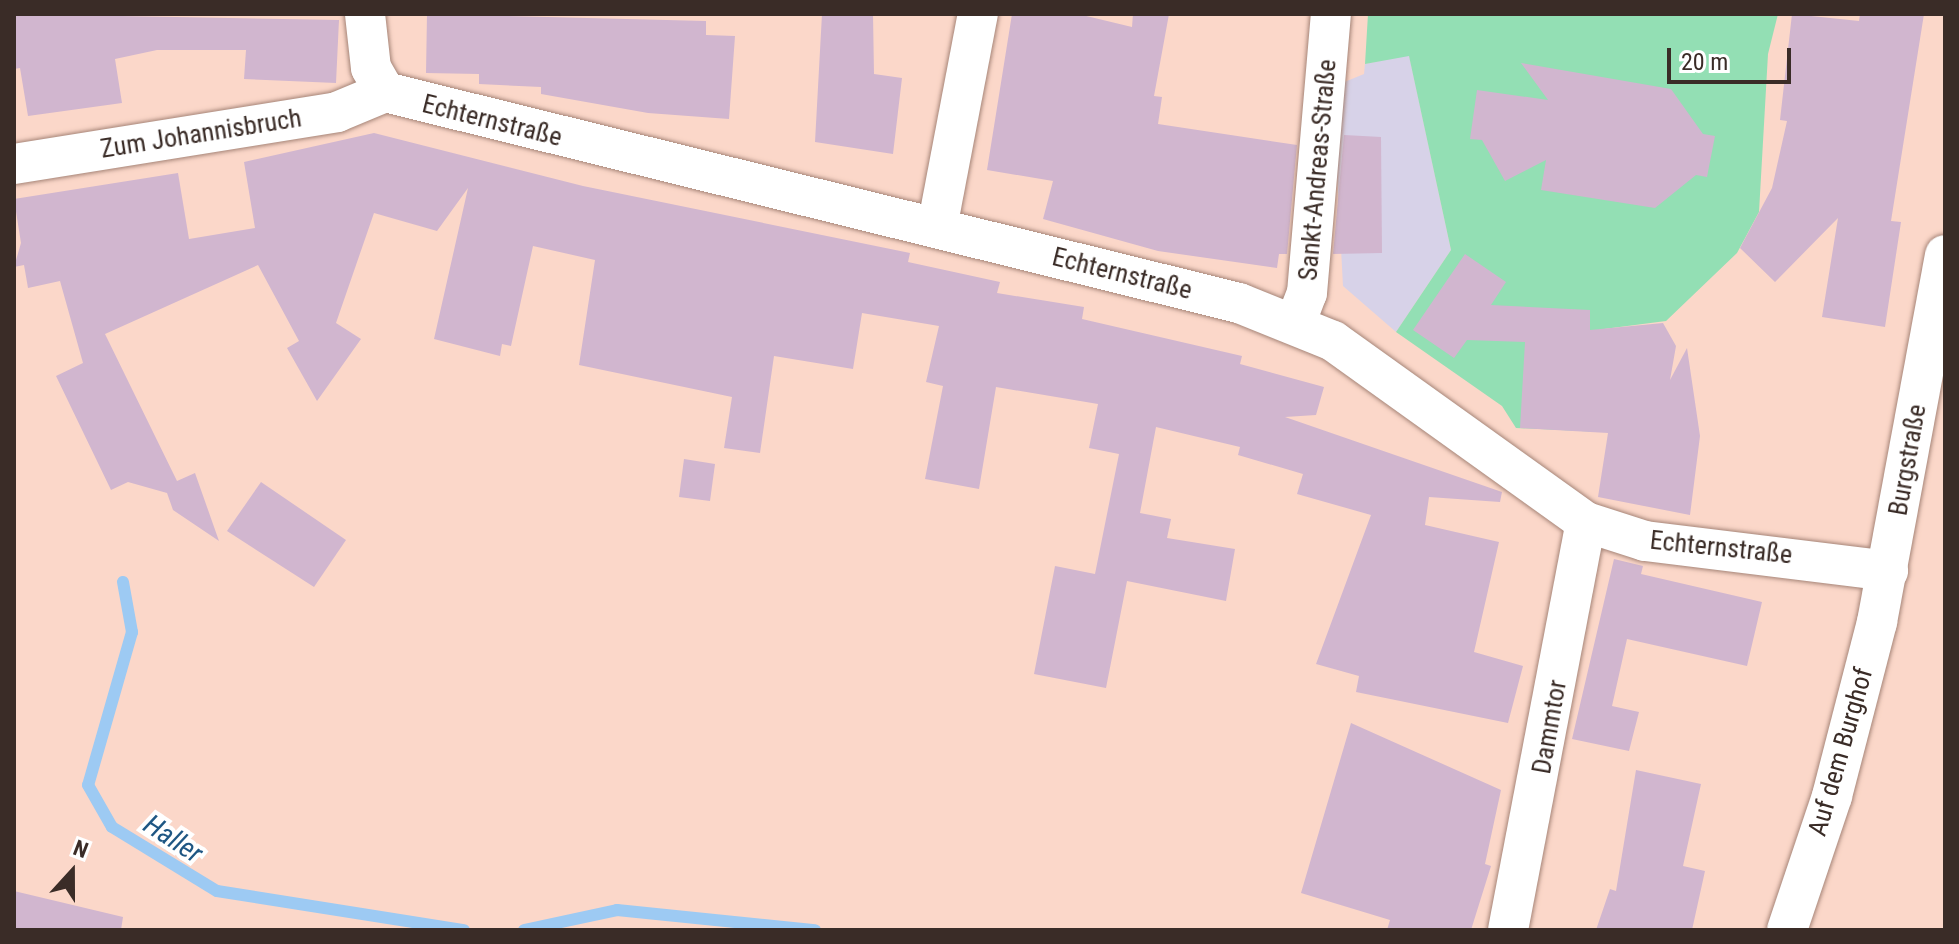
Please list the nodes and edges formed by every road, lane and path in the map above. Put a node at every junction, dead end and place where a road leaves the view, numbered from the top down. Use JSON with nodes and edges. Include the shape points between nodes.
{"nodes":[{"id":1,"x":365,"y":14,"type":"edge"},
{"id":2,"x":978,"y":14,"type":"edge"},
{"id":3,"x":1331,"y":14,"type":"edge"},
{"id":4,"x":385,"y":92,"type":"junction"},
{"id":5,"x":14,"y":164,"type":"edge"},
{"id":6,"x":937,"y":228,"type":"junction"},
{"id":7,"x":1945,"y":255,"type":"edge"},
{"id":8,"x":1295,"y":324,"type":"junction"},
{"id":9,"x":1586,"y":522,"type":"junction"},
{"id":10,"x":1888,"y":571,"type":"junction"},
{"id":11,"x":1508,"y":930,"type":"edge"},
{"id":12,"x":1787,"y":930,"type":"edge"}],
"edges":[{"from":1,"to":4,"type":"street","via":[[371,68]]},
{"from":2,"to":6,"type":"street"},
{"from":3,"to":8,"type":"street","name":"Sankt-Andreas-Straße","via":[[1307,293]]},
{"from":4,"to":5,"type":"street","name":"Zum Johannisbruch","via":[[337,112]]},
{"from":4,"to":6,"type":"street","name":"Echternstraße"},
{"from":6,"to":8,"type":"street","name":"Echternstraße"},
{"from":7,"to":10,"type":"street","name":"Burgstraße"},
{"from":8,"to":9,"type":"street","name":"Echternstraße","via":[[1378,371]]},
{"from":9,"to":10,"type":"street","name":"Echternstraße","via":[[1645,541]]},
{"from":9,"to":11,"type":"street","name":"Dammtor"},
{"from":10,"to":12,"type":"street","name":"Auf dem Burghof","via":[[1832,796]]}]}
